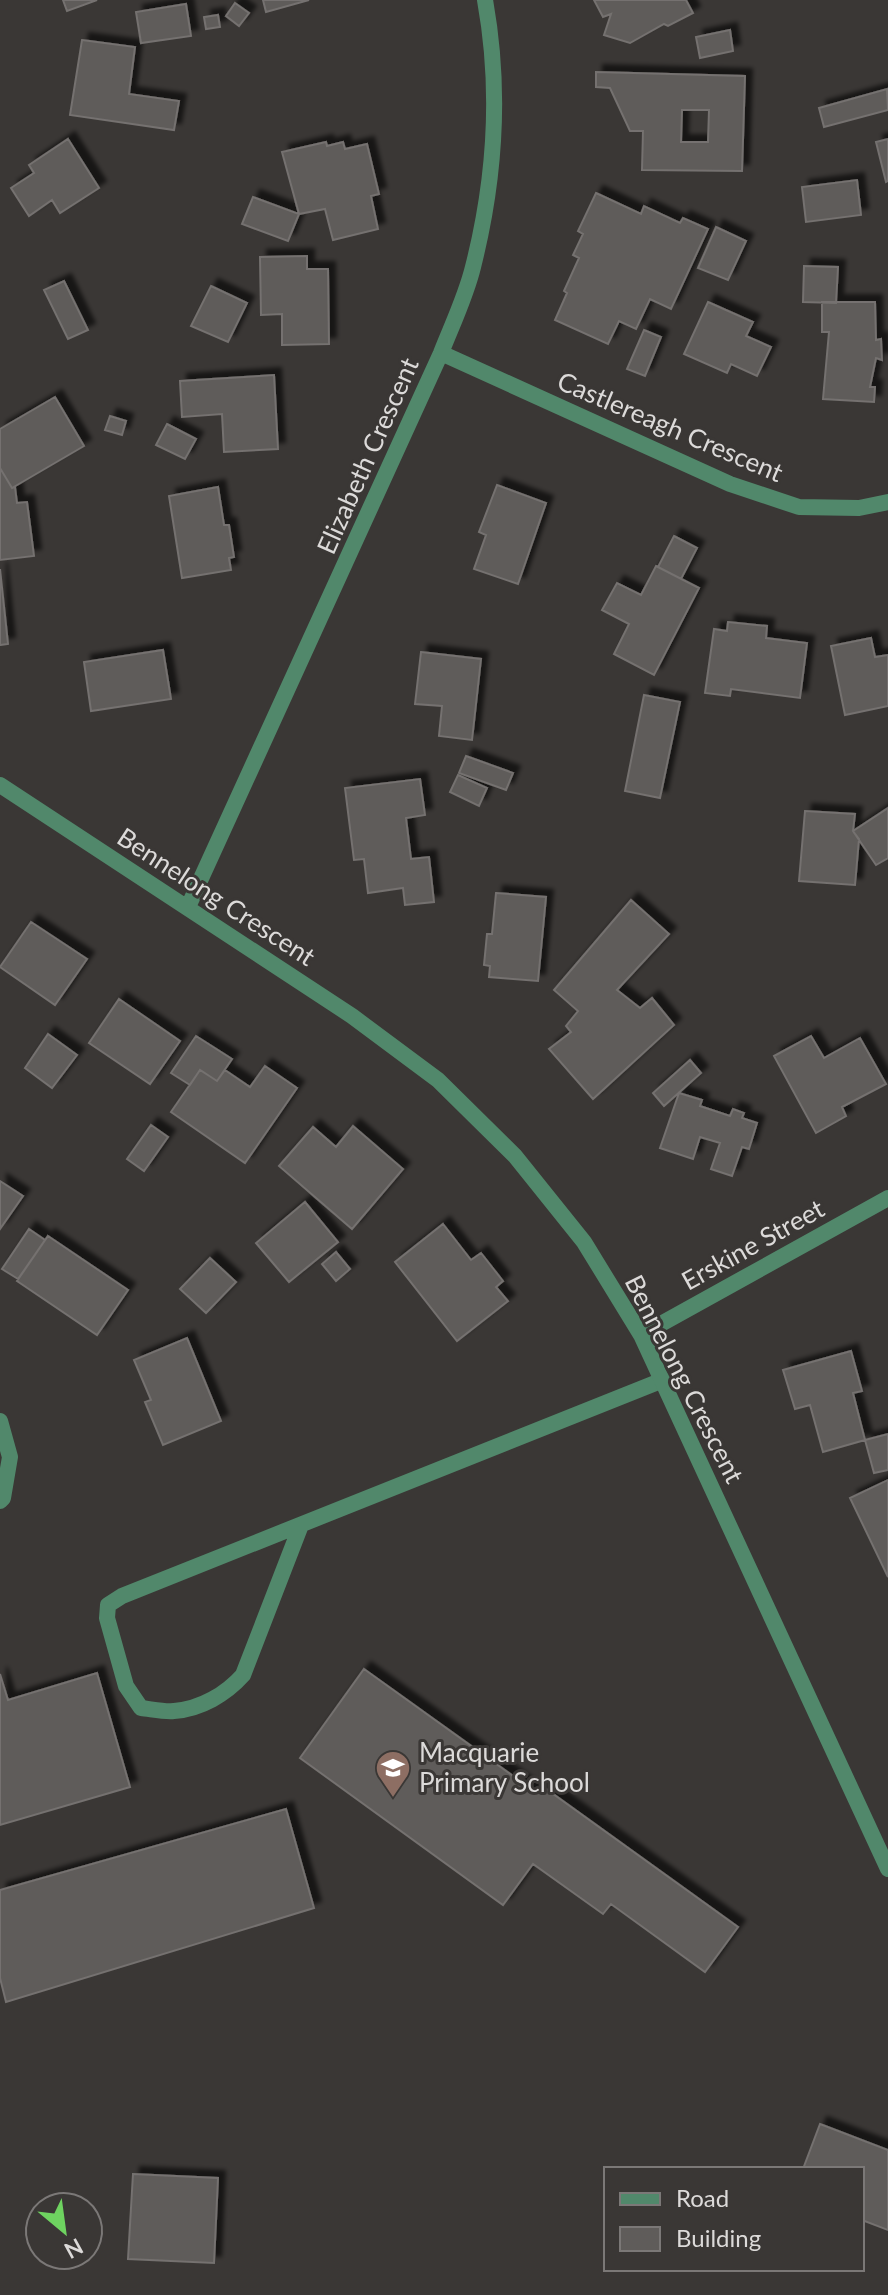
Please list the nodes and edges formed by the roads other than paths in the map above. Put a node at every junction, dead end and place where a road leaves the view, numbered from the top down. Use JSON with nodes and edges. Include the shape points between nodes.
{"nodes":[{"id":1,"x":485,"y":0,"type":"edge"},
{"id":2,"x":441,"y":353,"type":"junction"},
{"id":3,"x":888,"y":502,"type":"edge"},
{"id":4,"x":0,"y":785,"type":"edge"},
{"id":5,"x":188,"y":907,"type":"junction"},
{"id":6,"x":888,"y":1198,"type":"edge"},
{"id":7,"x":641,"y":1335,"type":"junction"},
{"id":8,"x":663,"y":1380,"type":"junction"},
{"id":9,"x":0,"y":1421,"type":"edge"},
{"id":10,"x":0,"y":1501,"type":"edge"},
{"id":11,"x":301,"y":1525,"type":"junction"},
{"id":12,"x":888,"y":1869,"type":"edge"}],
"edges":[{"from":1,"to":2,"type":"street","name":"Elizabeth Crescent","via":[[492,36],[491,179],[473,269]]},
{"from":2,"to":3,"type":"street","name":"Castlereagh Crescent","via":[[758,494],[799,507],[859,508]]},
{"from":2,"to":5,"type":"street","name":"Elizabeth Crescent"},
{"from":4,"to":5,"type":"street","name":"Bennelong Crescent"},
{"from":5,"to":7,"type":"street","name":"Bennelong Crescent","via":[[438,1080],[515,1156],[584,1242]]},
{"from":6,"to":7,"type":"street","name":"Erskine Street"},
{"from":7,"to":8,"type":"street","name":"Bennelong Crescent"},
{"from":8,"to":11,"type":"street"},
{"from":8,"to":12,"type":"street","name":"Bennelong Crescent"},
{"from":9,"to":10,"type":"street","via":[[10,1457]]},
{"from":11,"to":11,"type":"street","via":[[108,1605],[126,1686],[141,1708],[173,1712],[231,1689],[243,1675]]}]}
